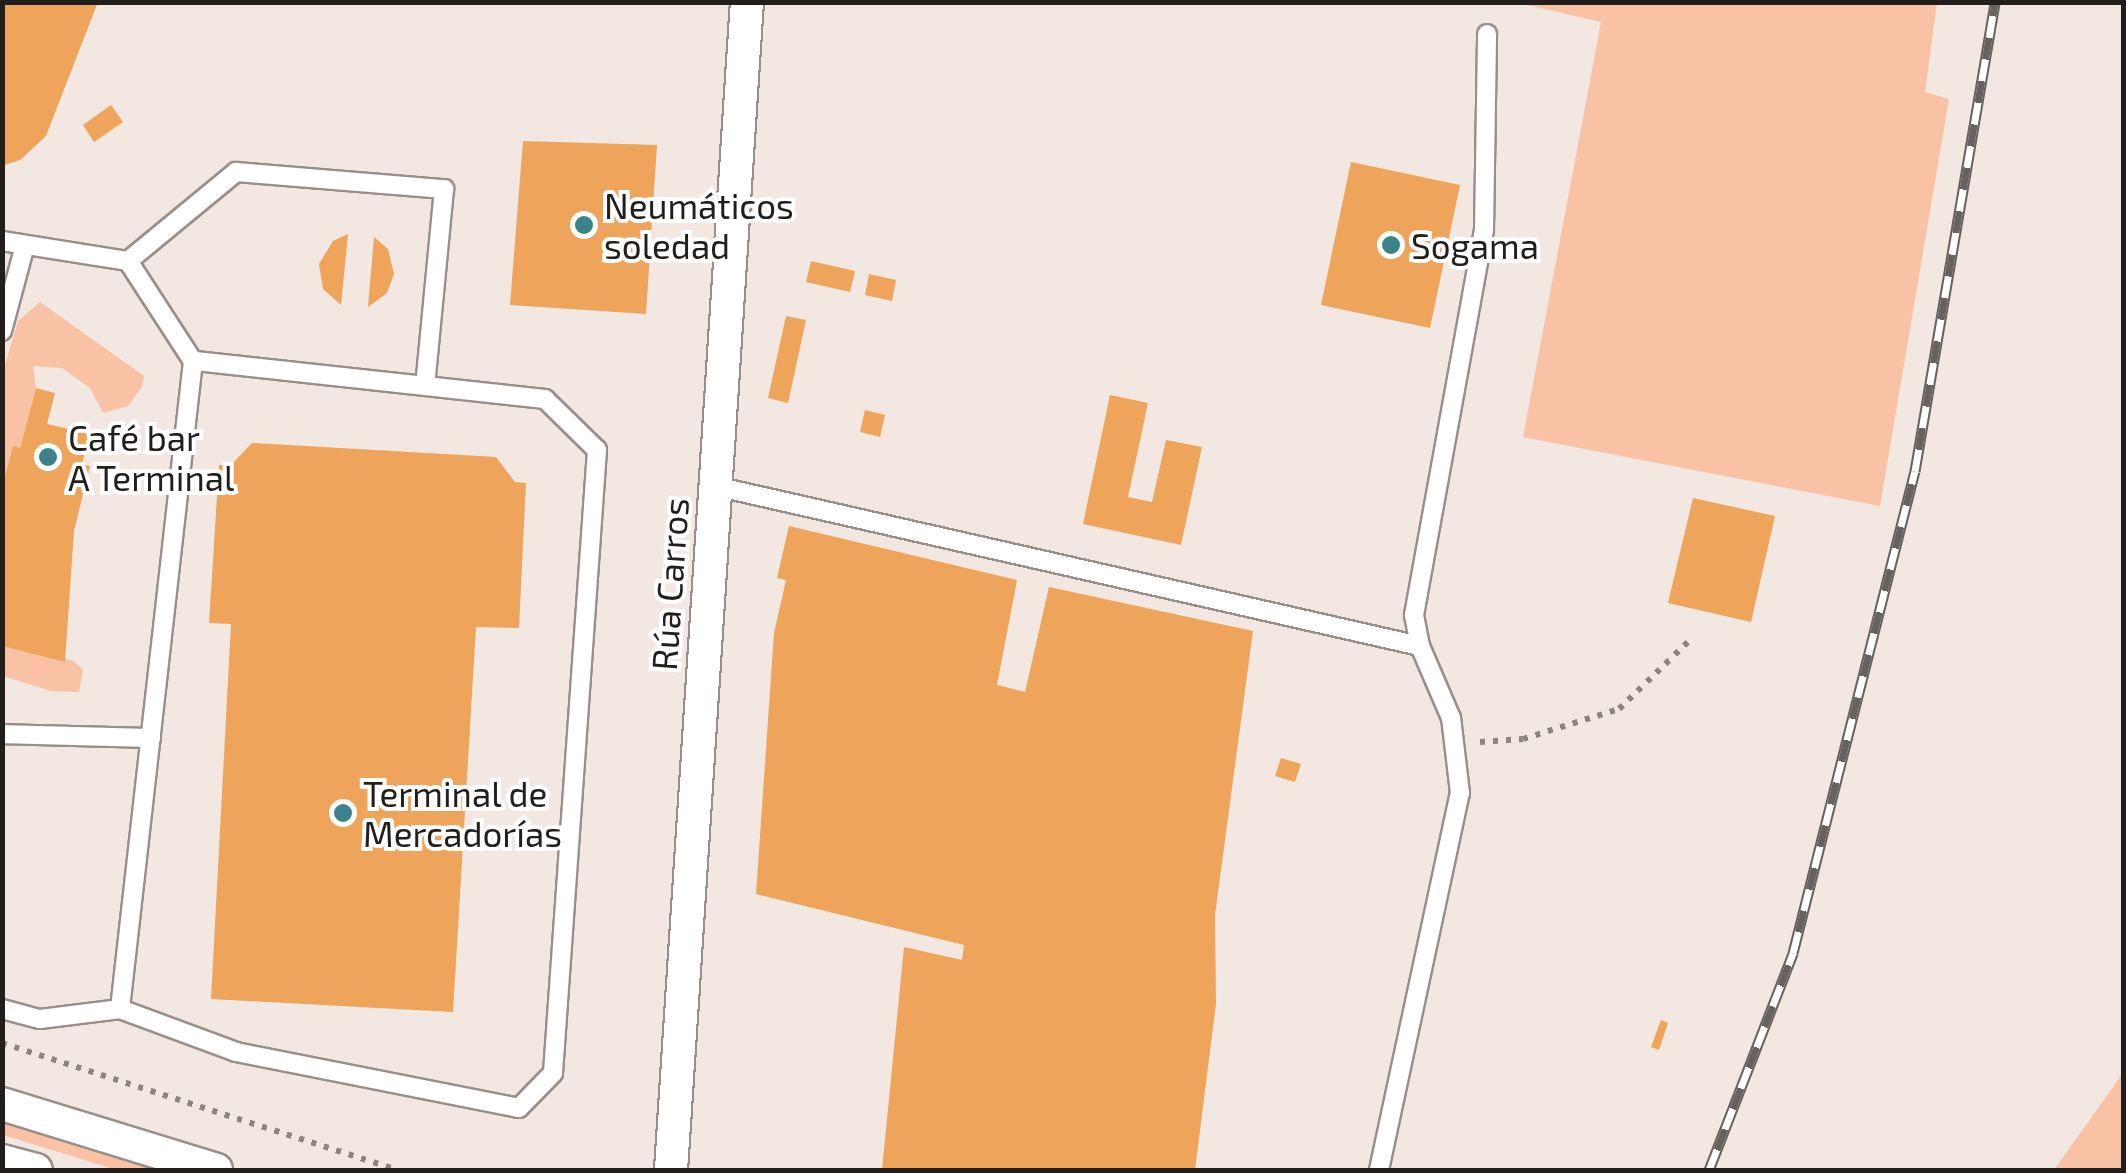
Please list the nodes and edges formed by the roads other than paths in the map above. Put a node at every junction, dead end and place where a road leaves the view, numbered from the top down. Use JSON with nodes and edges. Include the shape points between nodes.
{"nodes":[{"id":1,"x":747,"y":2,"type":"edge"},
{"id":2,"x":1487,"y":34,"type":"dead end"},
{"id":3,"x":2,"y":240,"type":"edge"},
{"id":4,"x":25,"y":244,"type":"junction"},
{"id":5,"x":128,"y":261,"type":"junction"},
{"id":6,"x":2,"y":331,"type":"edge"},
{"id":7,"x":193,"y":361,"type":"junction"},
{"id":8,"x":425,"y":386,"type":"junction"},
{"id":9,"x":715,"y":486,"type":"junction"},
{"id":10,"x":1420,"y":646,"type":"junction"},
{"id":11,"x":2,"y":734,"type":"edge"},
{"id":12,"x":151,"y":738,"type":"junction"},
{"id":13,"x":2,"y":1009,"type":"edge"},
{"id":14,"x":120,"y":1009,"type":"junction"},
{"id":15,"x":2,"y":1104,"type":"edge"},
{"id":16,"x":2,"y":1162,"type":"edge"},
{"id":17,"x":36,"y":1170,"type":"edge"},
{"id":18,"x":216,"y":1170,"type":"edge"},
{"id":19,"x":670,"y":1170,"type":"edge"},
{"id":20,"x":1379,"y":1170,"type":"edge"}],
"edges":[{"from":1,"to":9,"type":"street","name":"Rúa Carros"},
{"from":2,"to":10,"type":"lane","via":[[1484,230],[1416,588]]},
{"from":3,"to":4,"type":"lane"},
{"from":4,"to":5,"type":"lane"},
{"from":4,"to":6,"type":"lane"},
{"from":5,"to":7,"type":"lane"},
{"from":5,"to":8,"type":"lane","via":[[236,172],[444,189]]},
{"from":7,"to":8,"type":"lane"},
{"from":7,"to":12,"type":"lane"},
{"from":8,"to":14,"type":"lane","via":[[545,398],[598,450],[553,1073],[519,1108],[236,1052]]},
{"from":9,"to":10,"type":"lane"},
{"from":9,"to":19,"type":"street","name":"Rúa Carros"},
{"from":10,"to":20,"type":"lane","via":[[1451,718],[1460,792]]},
{"from":11,"to":12,"type":"lane"},
{"from":12,"to":14,"type":"lane"},
{"from":13,"to":14,"type":"lane","via":[[40,1019]]},
{"from":15,"to":18,"type":"street"},
{"from":16,"to":17,"type":"street"}]}
